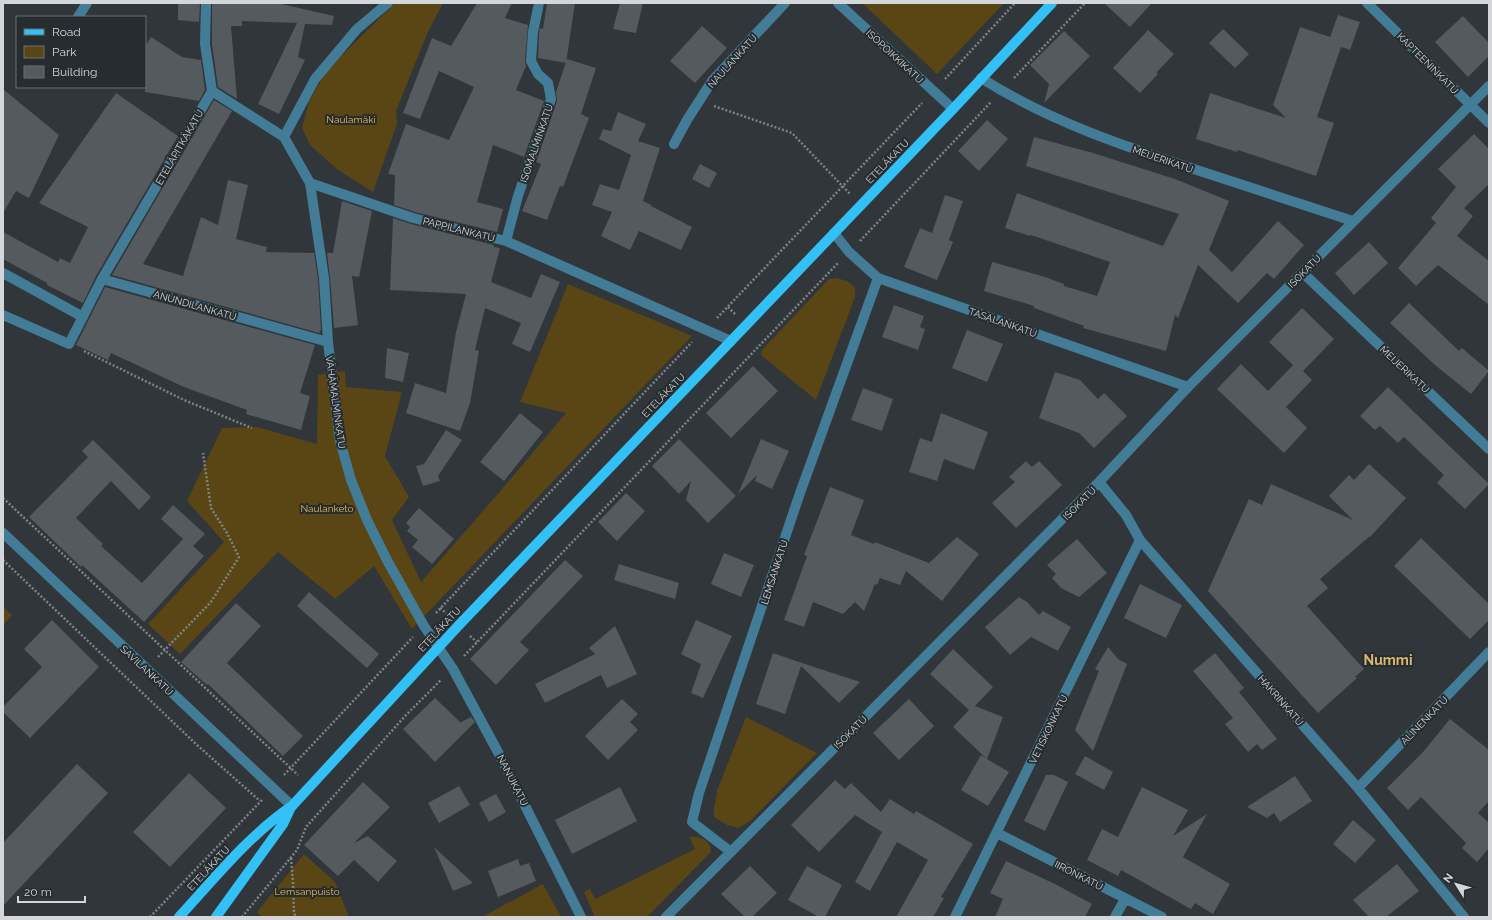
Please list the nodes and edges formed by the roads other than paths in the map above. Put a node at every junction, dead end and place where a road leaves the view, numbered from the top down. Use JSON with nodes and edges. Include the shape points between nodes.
{"nodes":[{"id":1,"x":87,"y":3,"type":"edge"},
{"id":2,"x":206,"y":3,"type":"edge"},
{"id":3,"x":388,"y":3,"type":"edge"},
{"id":4,"x":539,"y":3,"type":"edge"},
{"id":5,"x":785,"y":3,"type":"edge"},
{"id":6,"x":838,"y":3,"type":"edge"},
{"id":7,"x":1052,"y":3,"type":"edge"},
{"id":8,"x":1367,"y":3,"type":"edge"},
{"id":9,"x":79,"y":16,"type":"edge"},
{"id":10,"x":981,"y":78,"type":"junction"},
{"id":11,"x":1489,"y":86,"type":"edge"},
{"id":12,"x":212,"y":91,"type":"junction"},
{"id":13,"x":1470,"y":105,"type":"junction"},
{"id":14,"x":953,"y":109,"type":"junction"},
{"id":15,"x":1489,"y":123,"type":"edge"},
{"id":16,"x":284,"y":137,"type":"junction"},
{"id":17,"x":674,"y":144,"type":"dead end"},
{"id":18,"x":310,"y":183,"type":"junction"},
{"id":19,"x":1353,"y":221,"type":"junction"},
{"id":20,"x":834,"y":233,"type":"junction"},
{"id":21,"x":506,"y":241,"type":"junction"},
{"id":22,"x":3,"y":273,"type":"edge"},
{"id":23,"x":1303,"y":273,"type":"junction"},
{"id":24,"x":878,"y":278,"type":"junction"},
{"id":25,"x":102,"y":279,"type":"junction"},
{"id":26,"x":3,"y":315,"type":"edge"},
{"id":27,"x":83,"y":317,"type":"junction"},
{"id":28,"x":731,"y":341,"type":"junction"},
{"id":29,"x":328,"y":342,"type":"junction"},
{"id":30,"x":1188,"y":387,"type":"junction"},
{"id":31,"x":1489,"y":449,"type":"edge"},
{"id":32,"x":1099,"y":482,"type":"junction"},
{"id":33,"x":3,"y":533,"type":"edge"},
{"id":34,"x":1140,"y":540,"type":"junction"},
{"id":35,"x":438,"y":647,"type":"junction"},
{"id":36,"x":1489,"y":652,"type":"edge"},
{"id":37,"x":1358,"y":788,"type":"junction"},
{"id":38,"x":292,"y":806,"type":"junction"},
{"id":39,"x":996,"y":833,"type":"junction"},
{"id":40,"x":731,"y":852,"type":"junction"},
{"id":41,"x":1125,"y":899,"type":"junction"},
{"id":42,"x":179,"y":917,"type":"edge"},
{"id":43,"x":216,"y":917,"type":"edge"},
{"id":44,"x":581,"y":917,"type":"edge"},
{"id":45,"x":666,"y":917,"type":"edge"},
{"id":46,"x":955,"y":917,"type":"edge"},
{"id":47,"x":1115,"y":917,"type":"edge"},
{"id":48,"x":1162,"y":917,"type":"edge"},
{"id":49,"x":1464,"y":917,"type":"edge"}],
"edges":[{"from":1,"to":9,"type":"street"},
{"from":2,"to":12,"type":"street","via":[[205,44]]},
{"from":3,"to":16,"type":"street","via":[[357,29],[315,79]]},
{"from":4,"to":21,"type":"street","name":"ISOMALMINKATU","via":[[531,61],[538,74],[548,83],[551,100],[518,196]]},
{"from":5,"to":17,"type":"street","name":"NAULANKATU","via":[[712,81]]},
{"from":6,"to":14,"type":"street","name":"ISOPOIKKIKATU"},
{"from":7,"to":10,"type":"main road","name":"ETELÄKATU"},
{"from":8,"to":13,"type":"street","name":"KAPTEENINKATU"},
{"from":10,"to":14,"type":"main road","name":"ETELÄKATU"},
{"from":10,"to":19,"type":"street","name":"MEIJERIKATU","via":[[1039,111],[1143,153]]},
{"from":11,"to":13,"type":"street","name":"ISOKATU"},
{"from":12,"to":16,"type":"street"},
{"from":12,"to":25,"type":"street","name":"ETELÄPITKÄKATU"},
{"from":13,"to":15,"type":"street","name":"KAPTEENINKATU"},
{"from":13,"to":19,"type":"street","name":"ISOKATU"},
{"from":14,"to":20,"type":"main road","name":"ETELÄKATU"},
{"from":16,"to":18,"type":"street"},
{"from":18,"to":21,"type":"street","name":"PAPPILANKATU","via":[[413,218]]},
{"from":18,"to":29,"type":"street","name":"VÄHÄMALMINKATU","via":[[324,278]]},
{"from":19,"to":23,"type":"street","name":"ISOKATU"},
{"from":20,"to":24,"type":"street","name":"TASALANKATU","via":[[849,252]]},
{"from":20,"to":28,"type":"main road","name":"ETELÄKATU"},
{"from":21,"to":28,"type":"street","name":"PAPPILANKATU"},
{"from":22,"to":27,"type":"street"},
{"from":23,"to":30,"type":"street","name":"ISOKATU"},
{"from":23,"to":31,"type":"street","name":"MEIJERIKATU"},
{"from":24,"to":30,"type":"street","name":"TASALANKATU"},
{"from":24,"to":40,"type":"street","name":"LEMSANKATU","via":[[800,493],[699,793],[692,822]]},
{"from":25,"to":27,"type":"street"},
{"from":25,"to":29,"type":"street","name":"ANUNDILANKATU"},
{"from":26,"to":27,"type":"street","via":[[69,344]]},
{"from":28,"to":35,"type":"main road","name":"ETELÄKATU"},
{"from":29,"to":35,"type":"street","name":"VÄHÄMALMINKATU","via":[[340,441],[351,480],[367,520]]},
{"from":30,"to":32,"type":"street","name":"ISOKATU"},
{"from":32,"to":34,"type":"street","name":"HAKRINKATU","via":[[1126,515]]},
{"from":32,"to":40,"type":"street","name":"ISOKATU"},
{"from":33,"to":38,"type":"street","name":"SAVILANKATU"},
{"from":34,"to":37,"type":"street","name":"HAKRINKATU"},
{"from":34,"to":39,"type":"street","name":"VETISKONKATU"},
{"from":35,"to":38,"type":"main road","name":"ETELÄKATU"},
{"from":35,"to":44,"type":"street","name":"NANUKATU","via":[[453,669],[499,754]]},
{"from":36,"to":37,"type":"street","name":"ALINENKATU"},
{"from":37,"to":49,"type":"street","name":"HAKRINKATU"},
{"from":38,"to":42,"type":"main road","name":"ETELÄKATU","via":[[274,818],[241,850]]},
{"from":38,"to":43,"type":"main road","name":"ETELÄKATU","via":[[283,824]]},
{"from":39,"to":41,"type":"street","name":"IIRONKATU"},
{"from":39,"to":46,"type":"street","name":"VETISKONKATU"},
{"from":40,"to":45,"type":"street","name":"ISOKATU"},
{"from":41,"to":47,"type":"street"},
{"from":41,"to":48,"type":"street","name":"IIRONKATU"}]}
